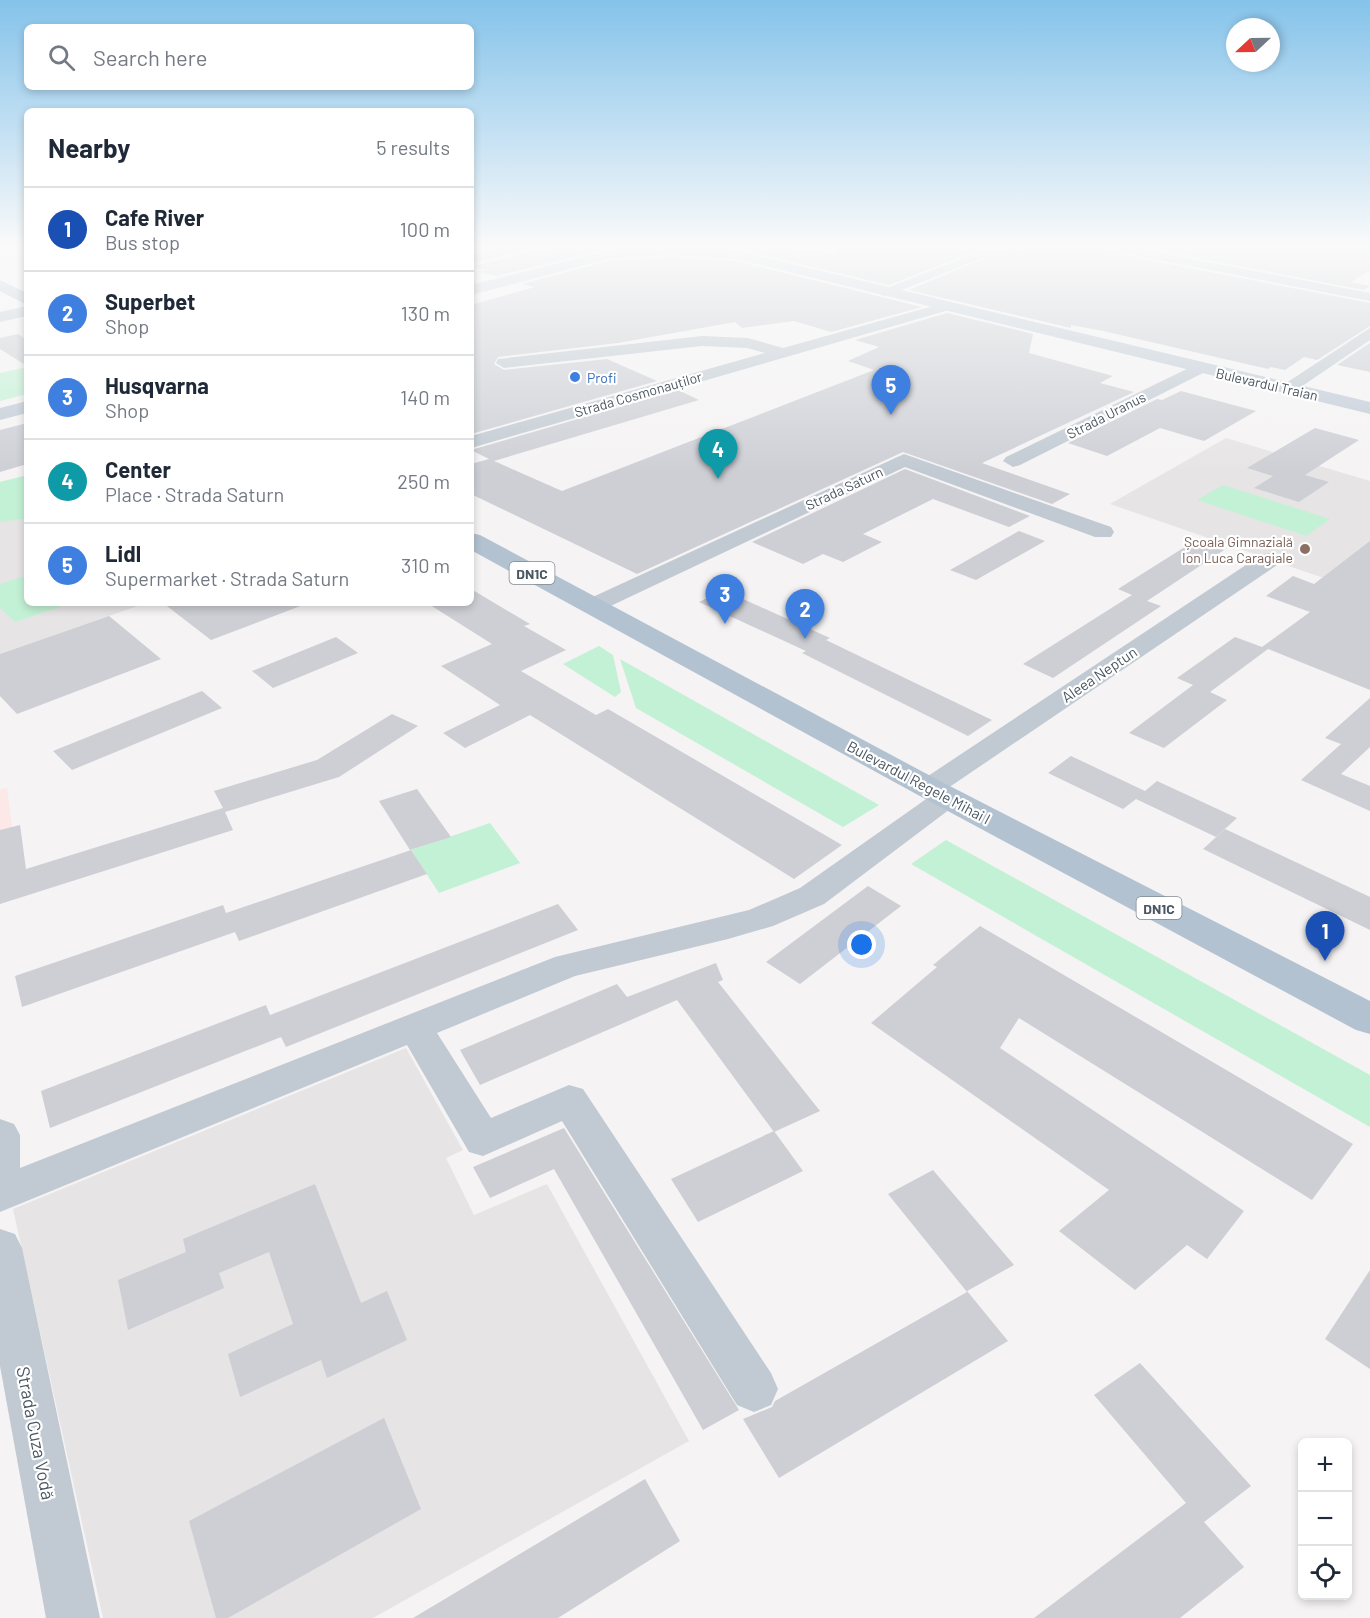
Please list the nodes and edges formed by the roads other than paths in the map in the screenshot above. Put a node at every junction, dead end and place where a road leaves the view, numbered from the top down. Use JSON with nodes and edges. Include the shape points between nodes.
{"nodes":[{"id":1,"x":886,"y":324,"type":"edge"},
{"id":2,"x":1013,"y":324,"type":"edge"},
{"id":3,"x":1370,"y":333,"type":"edge"},
{"id":4,"x":782,"y":353,"type":"junction"},
{"id":5,"x":504,"y":363,"type":"dead end"},
{"id":6,"x":1199,"y":368,"type":"junction"},
{"id":7,"x":1286,"y":389,"type":"junction"},
{"id":8,"x":24,"y":408,"type":"edge"},
{"id":9,"x":1370,"y":408,"type":"edge"},
{"id":10,"x":0,"y":414,"type":"edge"},
{"id":11,"x":474,"y":441,"type":"edge"},
{"id":12,"x":1013,"y":461,"type":"dead end"},
{"id":13,"x":1103,"y":532,"type":"dead end"},
{"id":14,"x":474,"y":542,"type":"edge"},
{"id":15,"x":1269,"y":560,"type":"dead end"},
{"id":16,"x":592,"y":606,"type":"junction"},
{"id":17,"x":939,"y":793,"type":"junction"},
{"id":18,"x":1370,"y":1019,"type":"edge"},
{"id":19,"x":416,"y":1029,"type":"junction"},
{"id":20,"x":0,"y":1135,"type":"edge"},
{"id":21,"x":0,"y":1172,"type":"edge"},
{"id":22,"x":0,"y":1194,"type":"edge"},
{"id":23,"x":0,"y":1248,"type":"edge"},
{"id":24,"x":754,"y":1389,"type":"dead end"},
{"id":25,"x":73,"y":1618,"type":"edge"}],
"edges":[{"from":1,"to":4,"type":"street","name":"Strada Cosmonauților"},
{"from":2,"to":6,"type":"street","name":"Bulevardul Traian"},
{"from":3,"to":7,"type":"street"},
{"from":4,"to":5,"type":"street","via":[[748,343],[713,341]]},
{"from":4,"to":11,"type":"street","name":"Strada Cosmonauților"},
{"from":6,"to":7,"type":"street","name":"Bulevardul Traian"},
{"from":6,"to":12,"type":"street","name":"Strada Uranus"},
{"from":7,"to":9,"type":"street","name":"Bulevardul Traian"},
{"from":8,"to":10,"type":"street"},
{"from":13,"to":16,"type":"street","name":"Strada Saturn","via":[[904,460]]},
{"from":14,"to":16,"type":"main road","name":"Bulevardul Regele Mihai I","number":"DN1C"},
{"from":15,"to":17,"type":"street","name":"Aleea Neptun"},
{"from":16,"to":17,"type":"main road","name":"Bulevardul Regele Mihai I","number":"DN1C"},
{"from":17,"to":18,"type":"main road","name":"Bulevardul Regele Mihai I","number":"DN1C"},
{"from":17,"to":19,"type":"street","name":"Aleea Neptun","via":[[812,896],[716,932],[567,966]]},
{"from":19,"to":22,"type":"street","name":"Aleea Neptun"},
{"from":19,"to":24,"type":"street","via":[[483,1140],[569,1100]]},
{"from":20,"to":21,"type":"street"},
{"from":23,"to":25,"type":"street","name":"Strada Cuza Vodă"}]}
